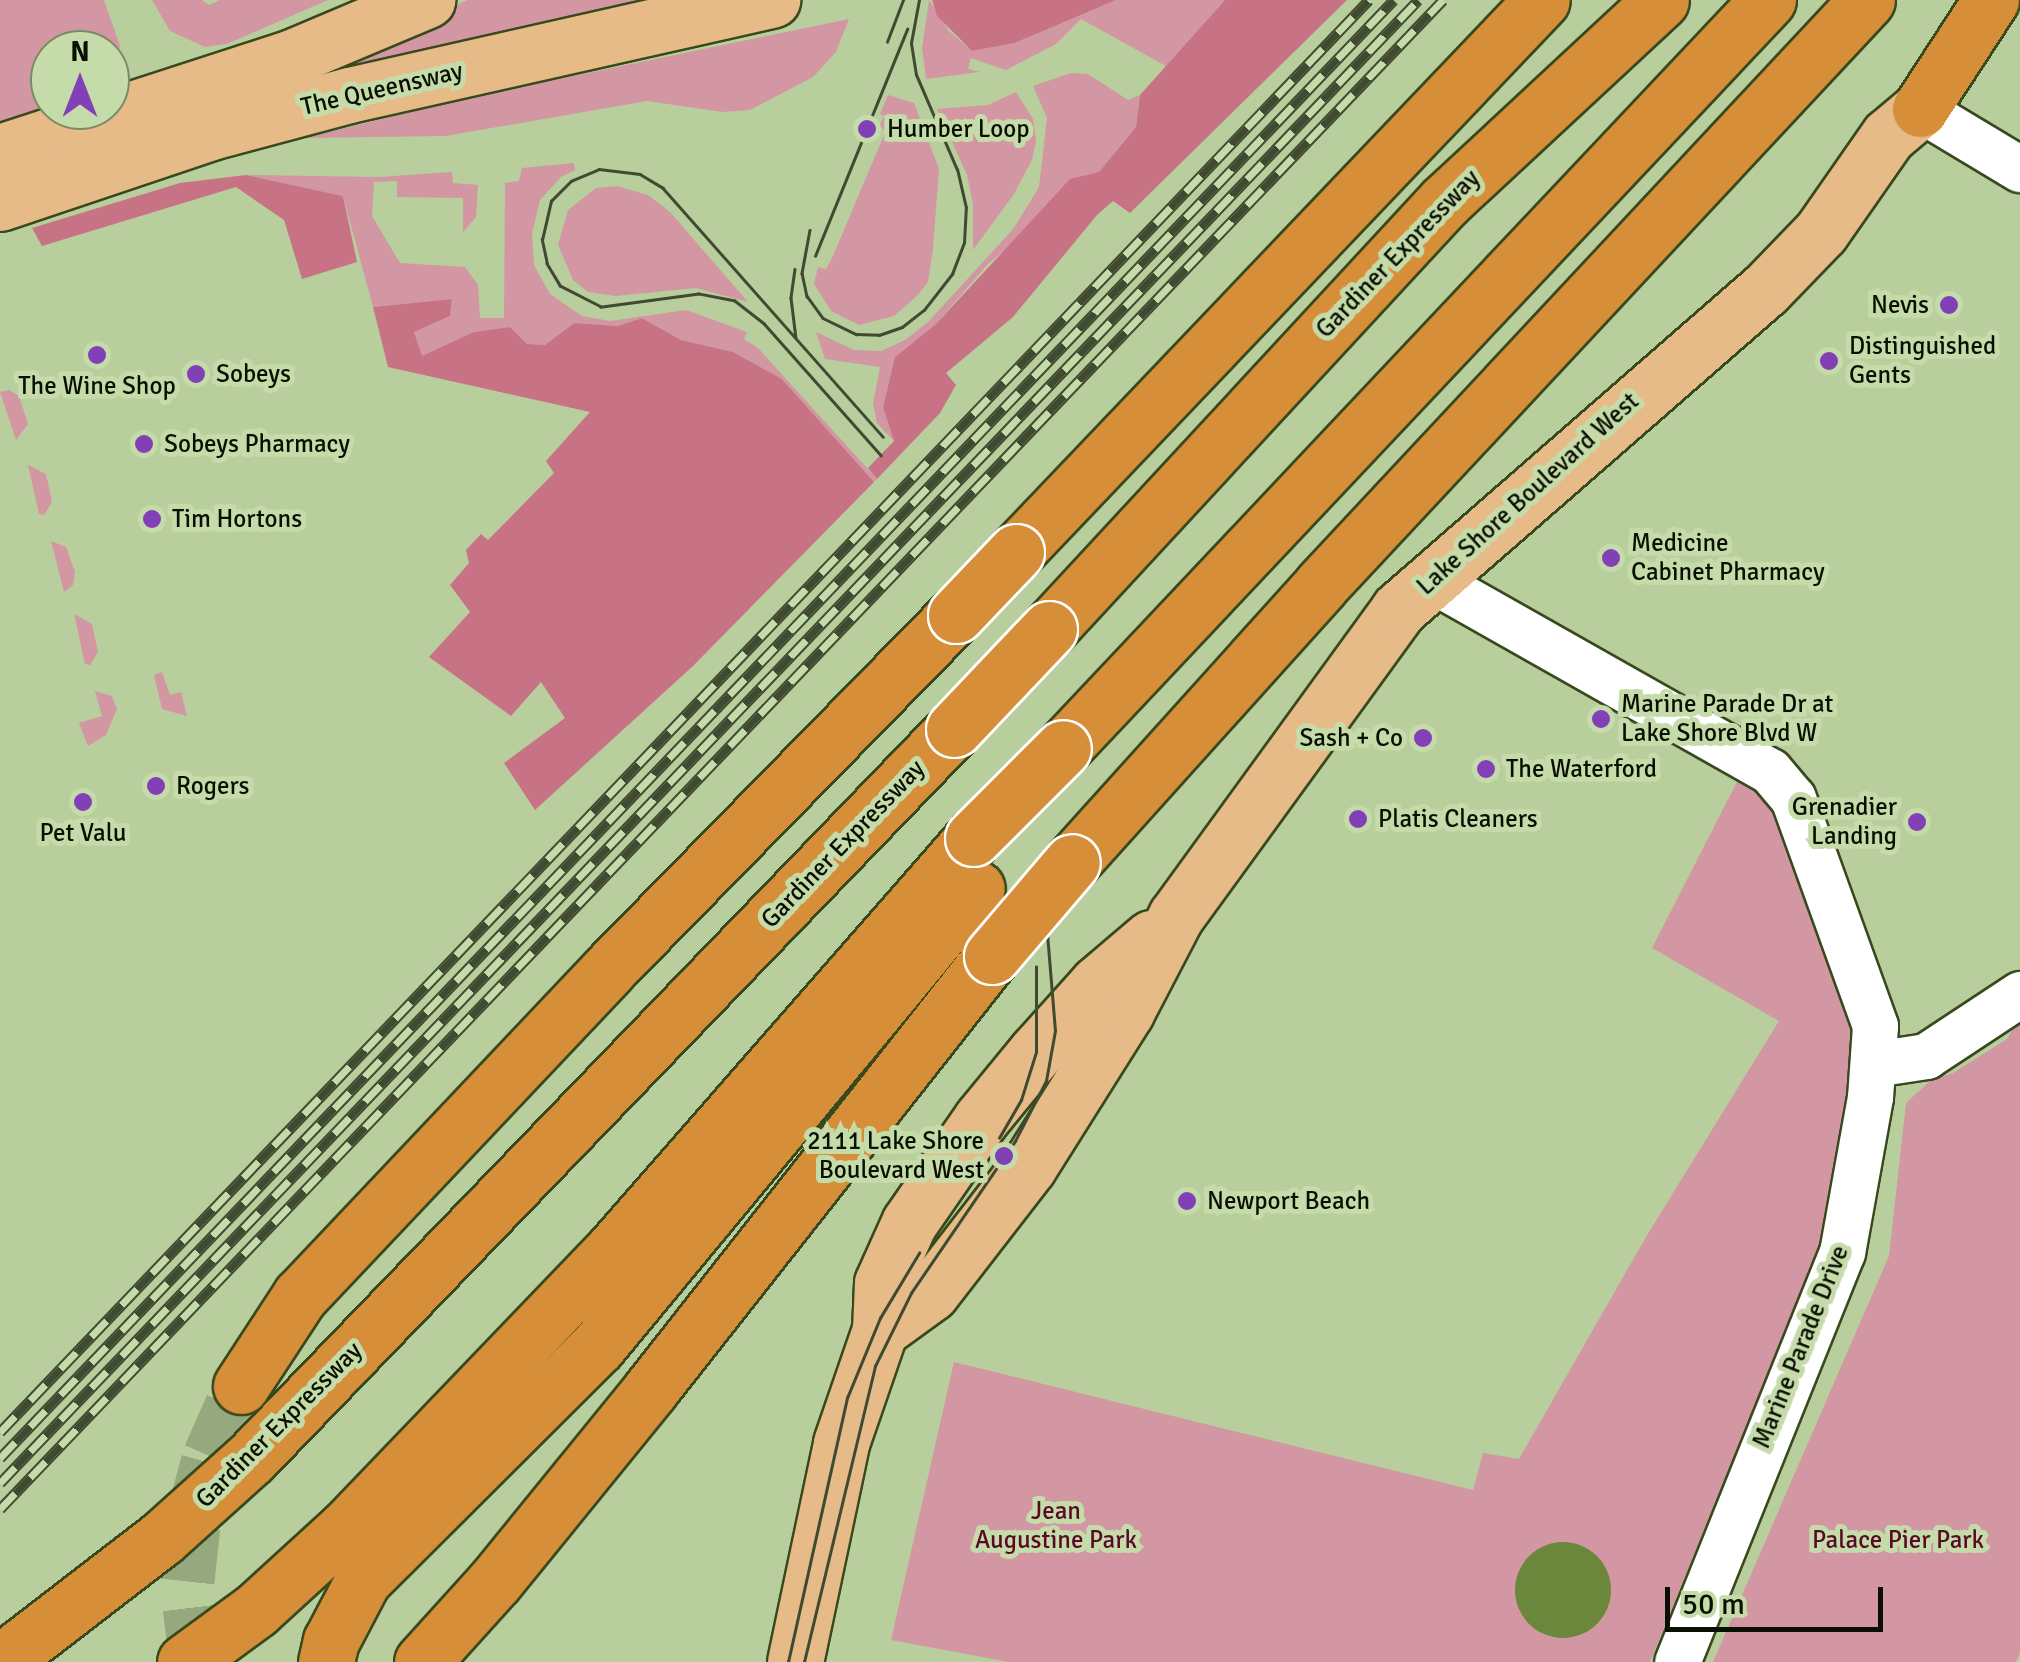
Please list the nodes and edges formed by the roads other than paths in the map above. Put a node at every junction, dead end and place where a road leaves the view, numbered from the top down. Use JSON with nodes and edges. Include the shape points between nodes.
{"nodes":[{"id":1,"x":427,"y":0,"type":"edge"},
{"id":2,"x":772,"y":0,"type":"edge"},
{"id":3,"x":1542,"y":0,"type":"edge"},
{"id":4,"x":1615,"y":0,"type":"edge"},
{"id":5,"x":1660,"y":0,"type":"edge"},
{"id":6,"x":1768,"y":0,"type":"edge"},
{"id":7,"x":1868,"y":0,"type":"edge"},
{"id":8,"x":1992,"y":0,"type":"edge"},
{"id":9,"x":1920,"y":109,"type":"junction"},
{"id":10,"x":0,"y":152,"type":"edge"},
{"id":11,"x":2020,"y":168,"type":"edge"},
{"id":12,"x":1444,"y":202,"type":"junction"},
{"id":13,"x":0,"y":204,"type":"edge"},
{"id":14,"x":1432,"y":580,"type":"junction"},
{"id":15,"x":984,"y":852,"type":"junction"},
{"id":16,"x":2020,"y":994,"type":"edge"},
{"id":17,"x":1874,"y":1064,"type":"junction"},
{"id":18,"x":241,"y":1386,"type":"tunnel mouth"},
{"id":19,"x":1,"y":1662,"type":"edge"},
{"id":20,"x":184,"y":1662,"type":"edge"},
{"id":21,"x":326,"y":1662,"type":"edge"},
{"id":22,"x":422,"y":1662,"type":"edge"},
{"id":23,"x":794,"y":1662,"type":"edge"},
{"id":24,"x":1677,"y":1662,"type":"edge"}],
"edges":[{"from":1,"to":10,"type":"main road","name":"The Queensway","via":[[292,57]]},
{"from":2,"to":13,"type":"main road","name":"The Queensway","via":[[228,127]]},
{"from":3,"to":18,"type":"highway","bridge":true,"via":[[300,1296]]},
{"from":4,"to":12,"type":"highway"},
{"from":5,"to":12,"type":"highway","name":"Gardiner Expressway"},
{"from":6,"to":15,"type":"highway","via":[[1283,516],[1072,761]]},
{"from":7,"to":22,"type":"highway","bridge":true,"via":[[1072,862],[627,1419]]},
{"from":8,"to":9,"type":"highway"},
{"from":9,"to":11,"type":"street"},
{"from":9,"to":14,"type":"main road","name":"Lake Shore Boulevard West","via":[[1888,136],[1820,232],[1764,290]]},
{"from":12,"to":19,"type":"highway","name":"Gardiner Expressway","bridge":true,"via":[[954,729],[252,1456],[161,1538]]},
{"from":14,"to":17,"type":"street","name":"Marine Parade Drive","via":[[1782,783],[1875,1026]]},
{"from":14,"to":23,"type":"main road","name":"Lake Shore Boulevard West","via":[[1378,636],[1176,916],[1126,1012],[1029,1166],[931,1293],[880,1330],[841,1442]]},
{"from":15,"to":20,"type":"highway","via":[[347,1527],[256,1610]]},
{"from":15,"to":21,"type":"highway","via":[[598,1346],[363,1580]]},
{"from":16,"to":17,"type":"street","via":[[1926,1056]]},
{"from":17,"to":24,"type":"street","name":"Marine Parade Drive","via":[[1842,1252]]}]}
